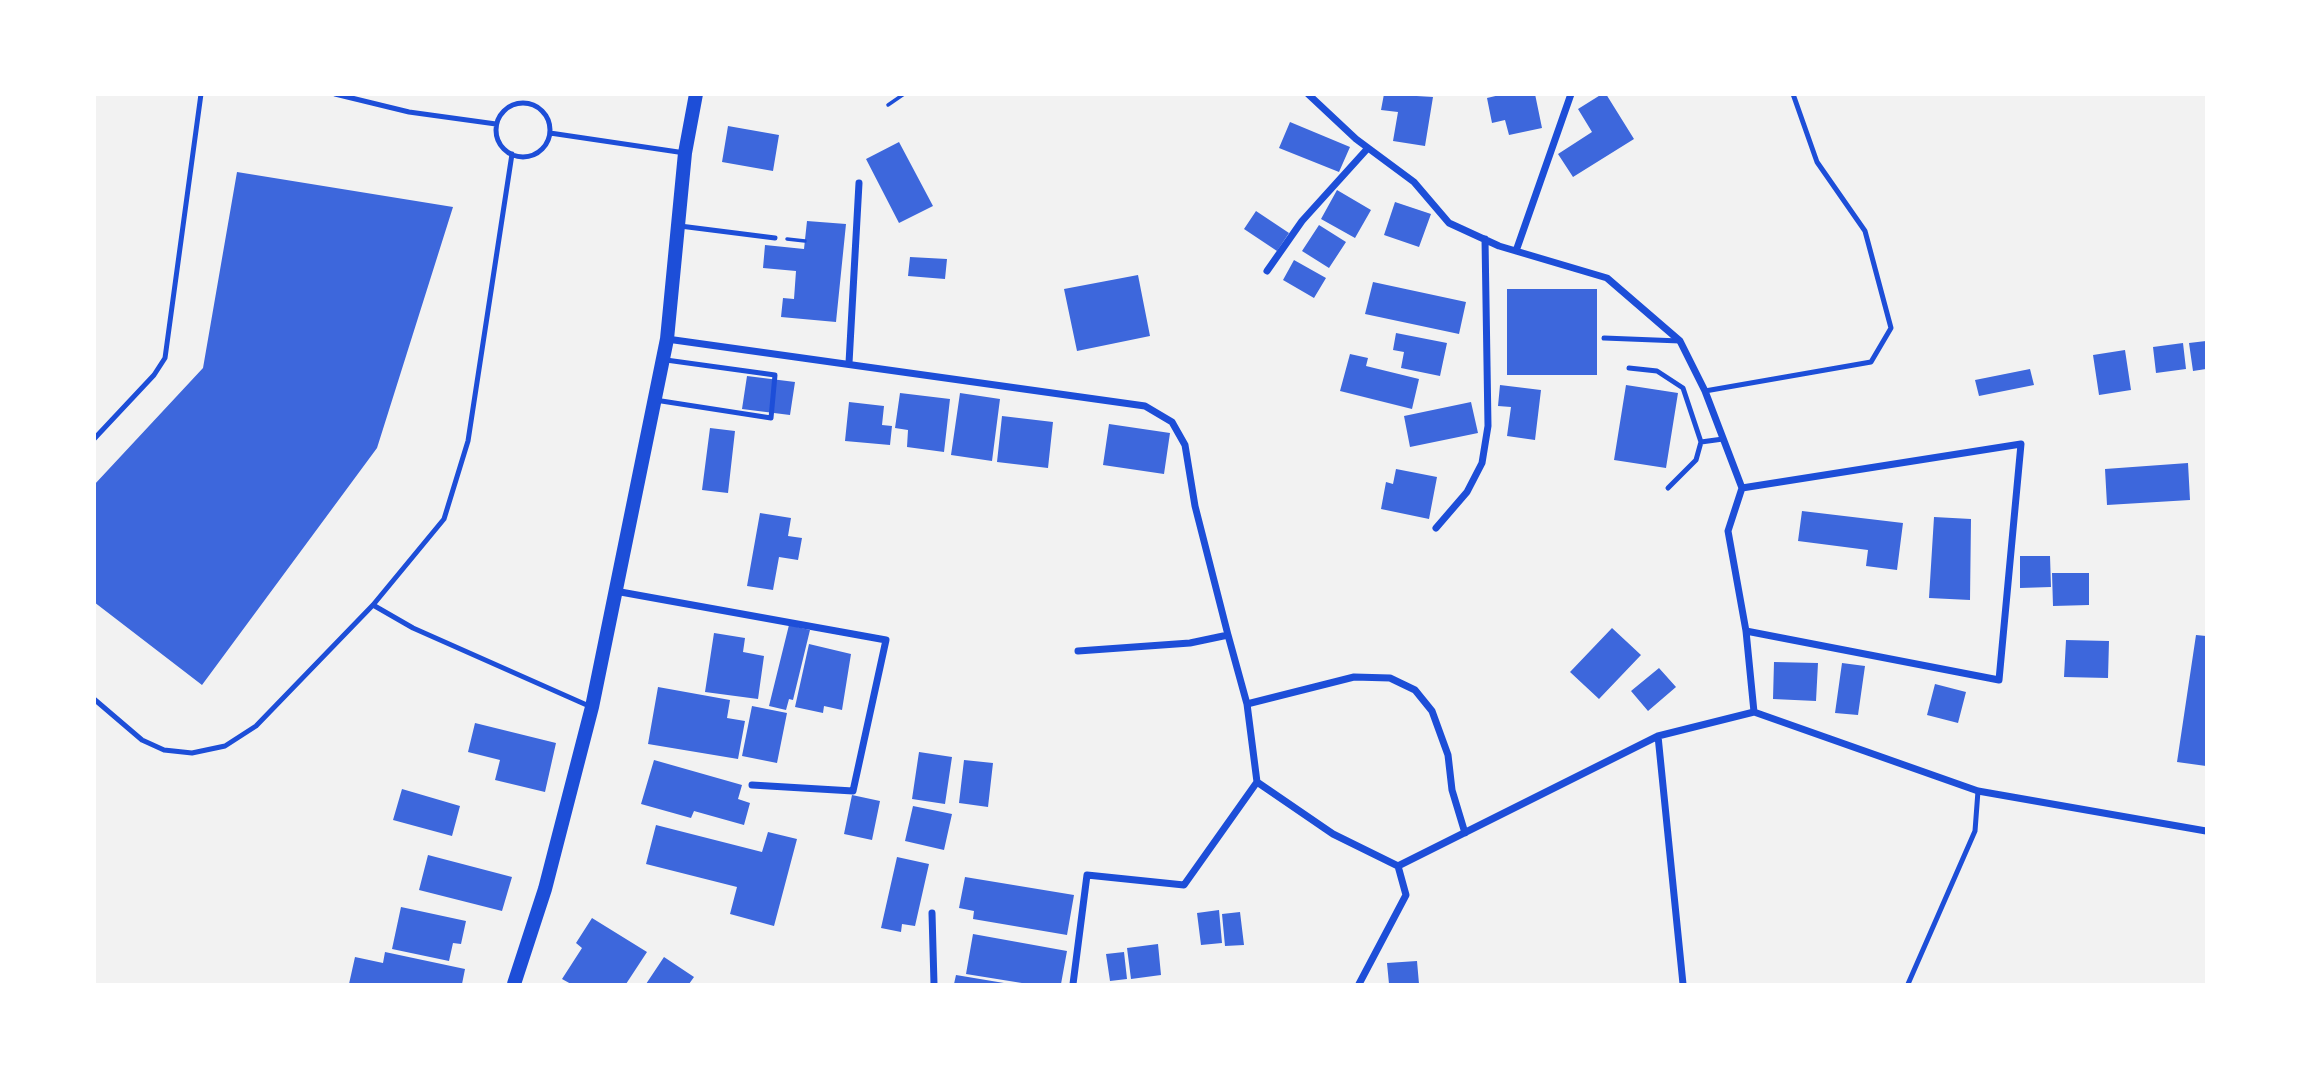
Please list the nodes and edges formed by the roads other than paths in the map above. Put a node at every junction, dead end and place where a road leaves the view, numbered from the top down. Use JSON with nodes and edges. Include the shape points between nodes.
{"nodes":[{"id":1,"x":201,"y":94,"type":"edge"},
{"id":2,"x":335,"y":94,"type":"edge"},
{"id":3,"x":516,"y":94,"type":"edge"},
{"id":4,"x":696,"y":94,"type":"edge"},
{"id":5,"x":1308,"y":94,"type":"edge"},
{"id":6,"x":1571,"y":94,"type":"edge"},
{"id":7,"x":1793,"y":94,"type":"edge"},
{"id":8,"x":518,"y":103,"type":"junction"},
{"id":9,"x":496,"y":124,"type":"junction"},
{"id":10,"x":550,"y":133,"type":"junction"},
{"id":11,"x":1368,"y":148,"type":"junction"},
{"id":12,"x":685,"y":153,"type":"junction"},
{"id":13,"x":512,"y":154,"type":"junction"},
{"id":14,"x":859,"y":183,"type":"dead end"},
{"id":15,"x":677,"y":225,"type":"junction"},
{"id":16,"x":775,"y":238,"type":"road end"},
{"id":17,"x":1485,"y":239,"type":"junction"},
{"id":18,"x":1516,"y":251,"type":"junction"},
{"id":19,"x":1267,"y":271,"type":"dead end"},
{"id":20,"x":1604,"y":338,"type":"dead end"},
{"id":21,"x":667,"y":339,"type":"junction"},
{"id":22,"x":1680,"y":341,"type":"junction"},
{"id":23,"x":662,"y":360,"type":"junction"},
{"id":24,"x":849,"y":363,"type":"junction"},
{"id":25,"x":1629,"y":368,"type":"dead end"},
{"id":26,"x":1705,"y":391,"type":"junction"},
{"id":27,"x":654,"y":400,"type":"junction"},
{"id":28,"x":94,"y":439,"type":"edge"},
{"id":29,"x":1723,"y":439,"type":"junction"},
{"id":30,"x":1700,"y":442,"type":"junction"},
{"id":31,"x":1668,"y":488,"type":"dead end"},
{"id":32,"x":1742,"y":488,"type":"junction"},
{"id":33,"x":1436,"y":528,"type":"dead end"},
{"id":34,"x":615,"y":592,"type":"junction"},
{"id":35,"x":373,"y":605,"type":"junction"},
{"id":36,"x":1746,"y":631,"type":"junction"},
{"id":37,"x":1228,"y":635,"type":"junction"},
{"id":38,"x":1077,"y":651,"type":"dead end"},
{"id":39,"x":94,"y":699,"type":"edge"},
{"id":40,"x":1247,"y":704,"type":"junction"},
{"id":41,"x":592,"y":707,"type":"junction"},
{"id":42,"x":1754,"y":712,"type":"junction"},
{"id":43,"x":1658,"y":736,"type":"junction"},
{"id":44,"x":1257,"y":782,"type":"junction"},
{"id":45,"x":752,"y":785,"type":"dead end"},
{"id":46,"x":1978,"y":791,"type":"junction"},
{"id":47,"x":2207,"y":831,"type":"edge"},
{"id":48,"x":1465,"y":833,"type":"junction"},
{"id":49,"x":1398,"y":866,"type":"junction"},
{"id":50,"x":932,"y":913,"type":"dead end"},
{"id":51,"x":514,"y":985,"type":"edge"},
{"id":52,"x":934,"y":985,"type":"edge"},
{"id":53,"x":1073,"y":985,"type":"edge"},
{"id":54,"x":1359,"y":985,"type":"edge"},
{"id":55,"x":1683,"y":985,"type":"edge"},
{"id":56,"x":1908,"y":985,"type":"edge"}],
"edges":[{"from":1,"to":28,"type":"lane","via":[[165,358]]},
{"from":2,"to":9,"type":"lane","via":[[409,112]]},
{"from":3,"to":8,"type":"lane"},
{"from":4,"to":12,"type":"main road"},
{"from":5,"to":11,"type":"street"},
{"from":6,"to":18,"type":"street"},
{"from":7,"to":26,"type":"lane","via":[[1817,162],[1866,231],[1891,328],[1871,362]]},
{"from":8,"to":9,"type":"lane","via":[[504,110]]},
{"from":8,"to":10,"type":"lane","via":[[542,110]]},
{"from":9,"to":13,"type":"lane","via":[[499,142]]},
{"from":10,"to":12,"type":"lane"},
{"from":10,"to":13,"type":"lane","via":[[537,153]]},
{"from":11,"to":17,"type":"street","via":[[1414,182],[1449,223]]},
{"from":11,"to":19,"type":"street","via":[[1302,221]]},
{"from":12,"to":15,"type":"main road"},
{"from":13,"to":35,"type":"lane","via":[[468,441],[453,495],[444,519]]},
{"from":14,"to":24,"type":"street"},
{"from":15,"to":16,"type":"lane"},
{"from":15,"to":21,"type":"main road"},
{"from":17,"to":18,"type":"street"},
{"from":17,"to":33,"type":"street","via":[[1488,426],[1477,473]]},
{"from":18,"to":22,"type":"street","via":[[1608,278]]},
{"from":20,"to":22,"type":"lane"},
{"from":21,"to":23,"type":"main road"},
{"from":21,"to":24,"type":"street"},
{"from":22,"to":26,"type":"street"},
{"from":23,"to":27,"type":"main road"},
{"from":23,"to":27,"type":"lane","via":[[775,375],[771,418]]},
{"from":24,"to":37,"type":"street","via":[[1145,406],[1172,422],[1185,445],[1195,506]]},
{"from":25,"to":30,"type":"lane","via":[[1657,371],[1684,388]]},
{"from":26,"to":29,"type":"street"},
{"from":27,"to":34,"type":"main road"},
{"from":29,"to":30,"type":"lane"},
{"from":29,"to":32,"type":"street"},
{"from":30,"to":31,"type":"lane","via":[[1696,460]]},
{"from":32,"to":36,"type":"street","via":[[1728,531]]},
{"from":32,"to":36,"type":"street","via":[[2021,444],[1999,680]]},
{"from":34,"to":41,"type":"main road"},
{"from":34,"to":45,"type":"street","via":[[886,640],[853,792]]},
{"from":35,"to":39,"type":"lane","via":[[256,726],[225,746],[192,753],[164,750],[142,740]]},
{"from":35,"to":41,"type":"lane","via":[[413,628]]},
{"from":36,"to":42,"type":"street"},
{"from":37,"to":38,"type":"street","via":[[1190,643]]},
{"from":37,"to":40,"type":"street"},
{"from":40,"to":44,"type":"street"},
{"from":40,"to":48,"type":"street","via":[[1354,677],[1390,678],[1415,690],[1432,711],[1448,755],[1452,790]]},
{"from":41,"to":51,"type":"main road","via":[[545,888]]},
{"from":42,"to":43,"type":"street"},
{"from":42,"to":46,"type":"street"},
{"from":43,"to":48,"type":"street"},
{"from":43,"to":55,"type":"street"},
{"from":44,"to":49,"type":"street","via":[[1333,834]]},
{"from":44,"to":53,"type":"street","via":[[1184,885],[1087,875]]},
{"from":46,"to":47,"type":"street"},
{"from":46,"to":56,"type":"lane","via":[[1975,831]]},
{"from":48,"to":49,"type":"street"},
{"from":49,"to":54,"type":"street","via":[[1406,895]]},
{"from":50,"to":52,"type":"street"}]}
